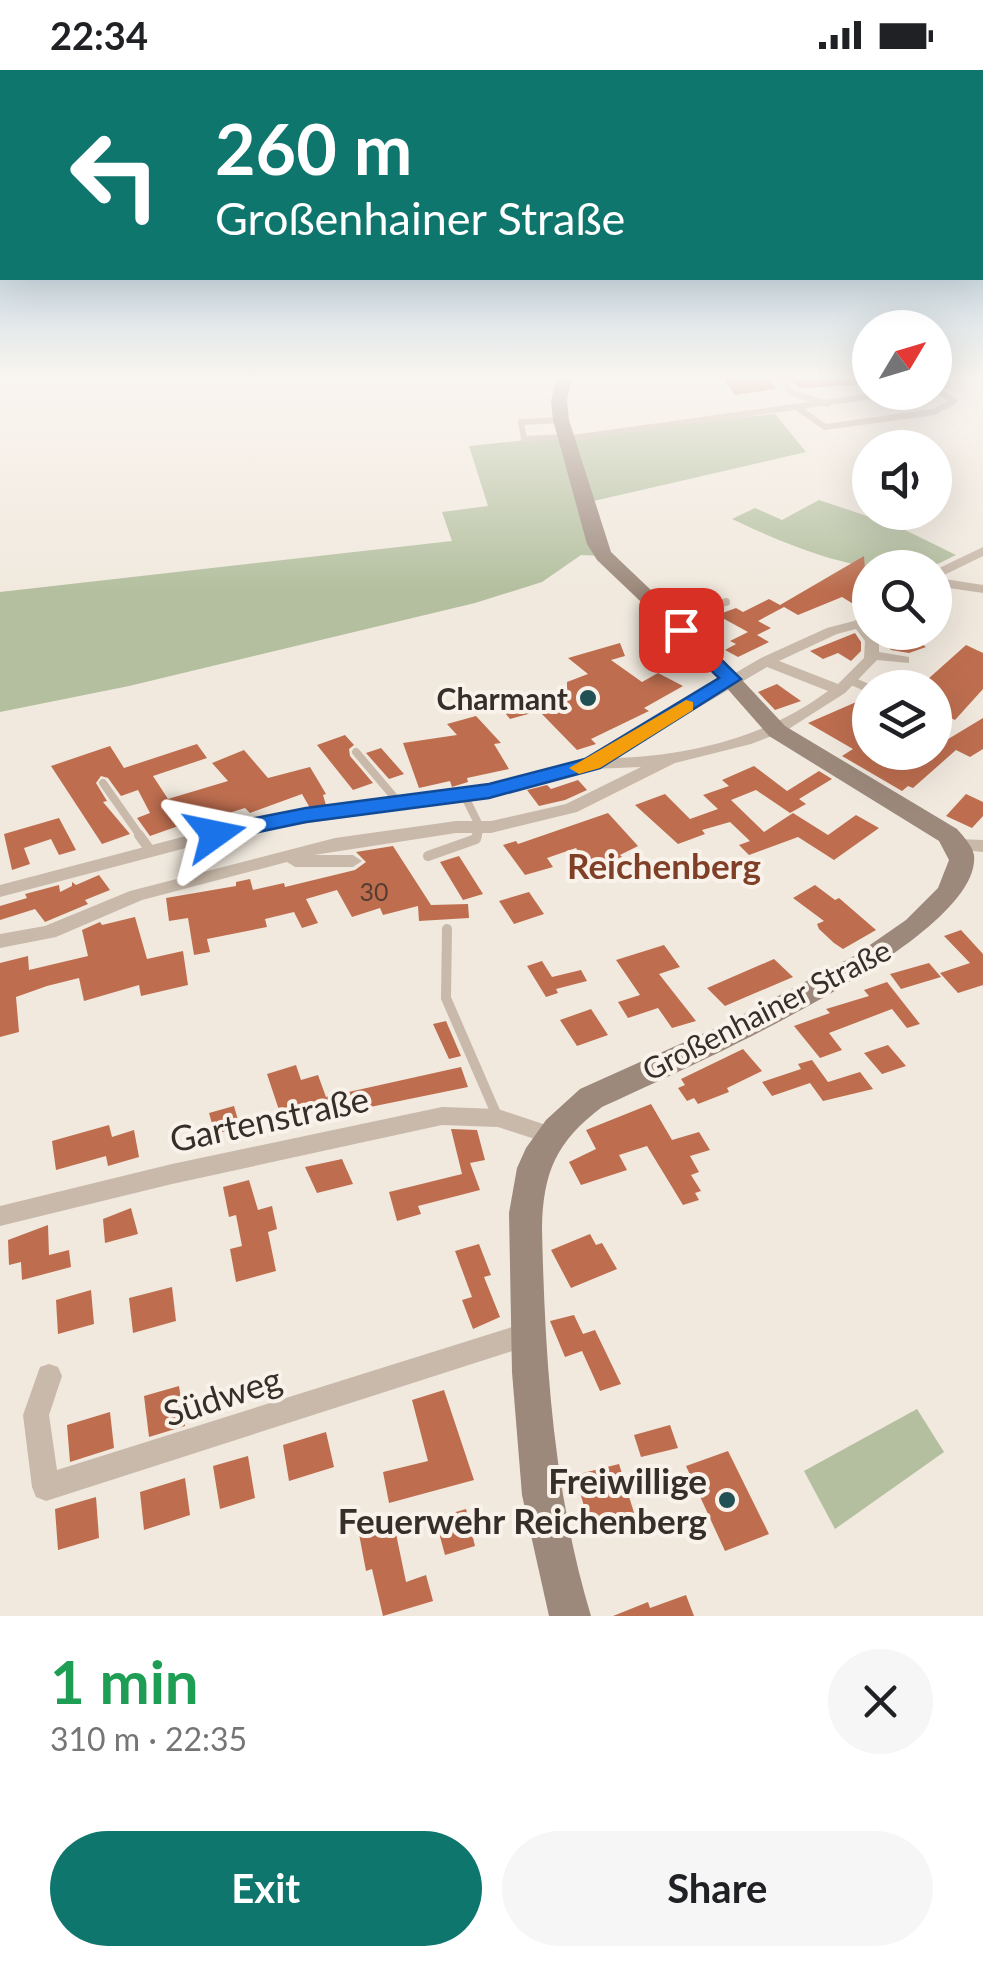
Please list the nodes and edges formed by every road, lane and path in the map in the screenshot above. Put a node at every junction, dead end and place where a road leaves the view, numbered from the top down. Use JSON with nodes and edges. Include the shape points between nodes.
{"nodes":[{"id":1,"x":568,"y":447,"type":"edge"},
{"id":2,"x":983,"y":551,"type":"edge"},
{"id":3,"x":952,"y":569,"type":"edge"},
{"id":4,"x":952,"y":583,"type":"edge"},
{"id":5,"x":983,"y":589,"type":"edge"},
{"id":6,"x":726,"y":602,"type":"dead end"},
{"id":7,"x":667,"y":618,"type":"junction"},
{"id":8,"x":852,"y":624,"type":"edge"},
{"id":9,"x":872,"y":650,"type":"edge"},
{"id":10,"x":872,"y":655,"type":"junction"},
{"id":11,"x":904,"y":660,"type":"dead end"},
{"id":12,"x":766,"y":661,"type":"junction"},
{"id":13,"x":732,"y":679,"type":"junction"},
{"id":14,"x":846,"y":685,"type":"junction"},
{"id":15,"x":852,"y":686,"type":"edge"},
{"id":16,"x":776,"y":731,"type":"junction"},
{"id":17,"x":356,"y":752,"type":"dead end"},
{"id":18,"x":678,"y":755,"type":"junction"},
{"id":19,"x":592,"y":764,"type":"junction"},
{"id":20,"x":103,"y":783,"type":"dead end"},
{"id":21,"x":464,"y":796,"type":"junction"},
{"id":22,"x":400,"y":804,"type":"junction"},
{"id":23,"x":480,"y":826,"type":"junction"},
{"id":24,"x":970,"y":845,"type":"edge"},
{"id":25,"x":150,"y":850,"type":"junction"},
{"id":26,"x":428,"y":856,"type":"dead end"},
{"id":27,"x":279,"y":860,"type":"junction"},
{"id":28,"x":353,"y":861,"type":"dead end"},
{"id":29,"x":0,"y":891,"type":"edge"},
{"id":30,"x":447,"y":929,"type":"dead end"},
{"id":31,"x":0,"y":941,"type":"edge"},
{"id":32,"x":498,"y":1118,"type":"junction"},
{"id":33,"x":553,"y":1136,"type":"junction"},
{"id":34,"x":0,"y":1216,"type":"edge"},
{"id":35,"x":528,"y":1334,"type":"junction"},
{"id":36,"x":49,"y":1376,"type":"dead end"},
{"id":37,"x":570,"y":1616,"type":"edge"}],
"edges":[{"from":1,"to":7,"type":"street","name":"Großenhainer Straße","via":[[596,544]]},
{"from":2,"to":3,"type":"street"},
{"from":4,"to":5,"type":"street"},
{"from":6,"to":7,"type":"lane"},
{"from":7,"to":13,"type":"street","name":"Großenhainer Straße"},
{"from":8,"to":12,"type":"street"},
{"from":9,"to":10,"type":"street"},
{"from":10,"to":11,"type":"street"},
{"from":10,"to":14,"type":"street"},
{"from":12,"to":13,"type":"street"},
{"from":12,"to":14,"type":"street"},
{"from":13,"to":16,"type":"street","name":"Großenhainer Straße"},
{"from":13,"to":19,"type":"street"},
{"from":14,"to":15,"type":"lane"},
{"from":14,"to":16,"type":"street"},
{"from":16,"to":18,"type":"street"},
{"from":16,"to":24,"type":"street","name":"Großenhainer Straße"},
{"from":17,"to":22,"type":"lane"},
{"from":18,"to":19,"type":"street"},
{"from":18,"to":23,"type":"street","via":[[571,808]]},
{"from":19,"to":21,"type":"street"},
{"from":20,"to":25,"type":"lane"},
{"from":21,"to":22,"type":"street"},
{"from":21,"to":23,"type":"lane"},
{"from":22,"to":25,"type":"street","via":[[306,815]]},
{"from":23,"to":26,"type":"lane","via":[[476,839]]},
{"from":23,"to":27,"type":"street","via":[[385,835]]},
{"from":24,"to":33,"type":"street","name":"Großenhainer Straße","via":[[950,893],[889,950],[591,1098]]},
{"from":25,"to":29,"type":"street"},
{"from":27,"to":28,"type":"street"},
{"from":27,"to":31,"type":"street","via":[[136,894],[49,932]]},
{"from":30,"to":32,"type":"lane","via":[[446,998]]},
{"from":32,"to":33,"type":"street","name":"Gartenstraße"},
{"from":32,"to":34,"type":"street","name":"Gartenstraße","via":[[442,1116]]},
{"from":33,"to":35,"type":"street","name":"Großenhainer Straße","via":[[534,1166],[525,1216]]},
{"from":35,"to":36,"type":"street","name":"Südweg","via":[[46,1487],[36,1416]]},
{"from":35,"to":37,"type":"street","name":"Großenhainer Straße","via":[[542,1500]]}]}
